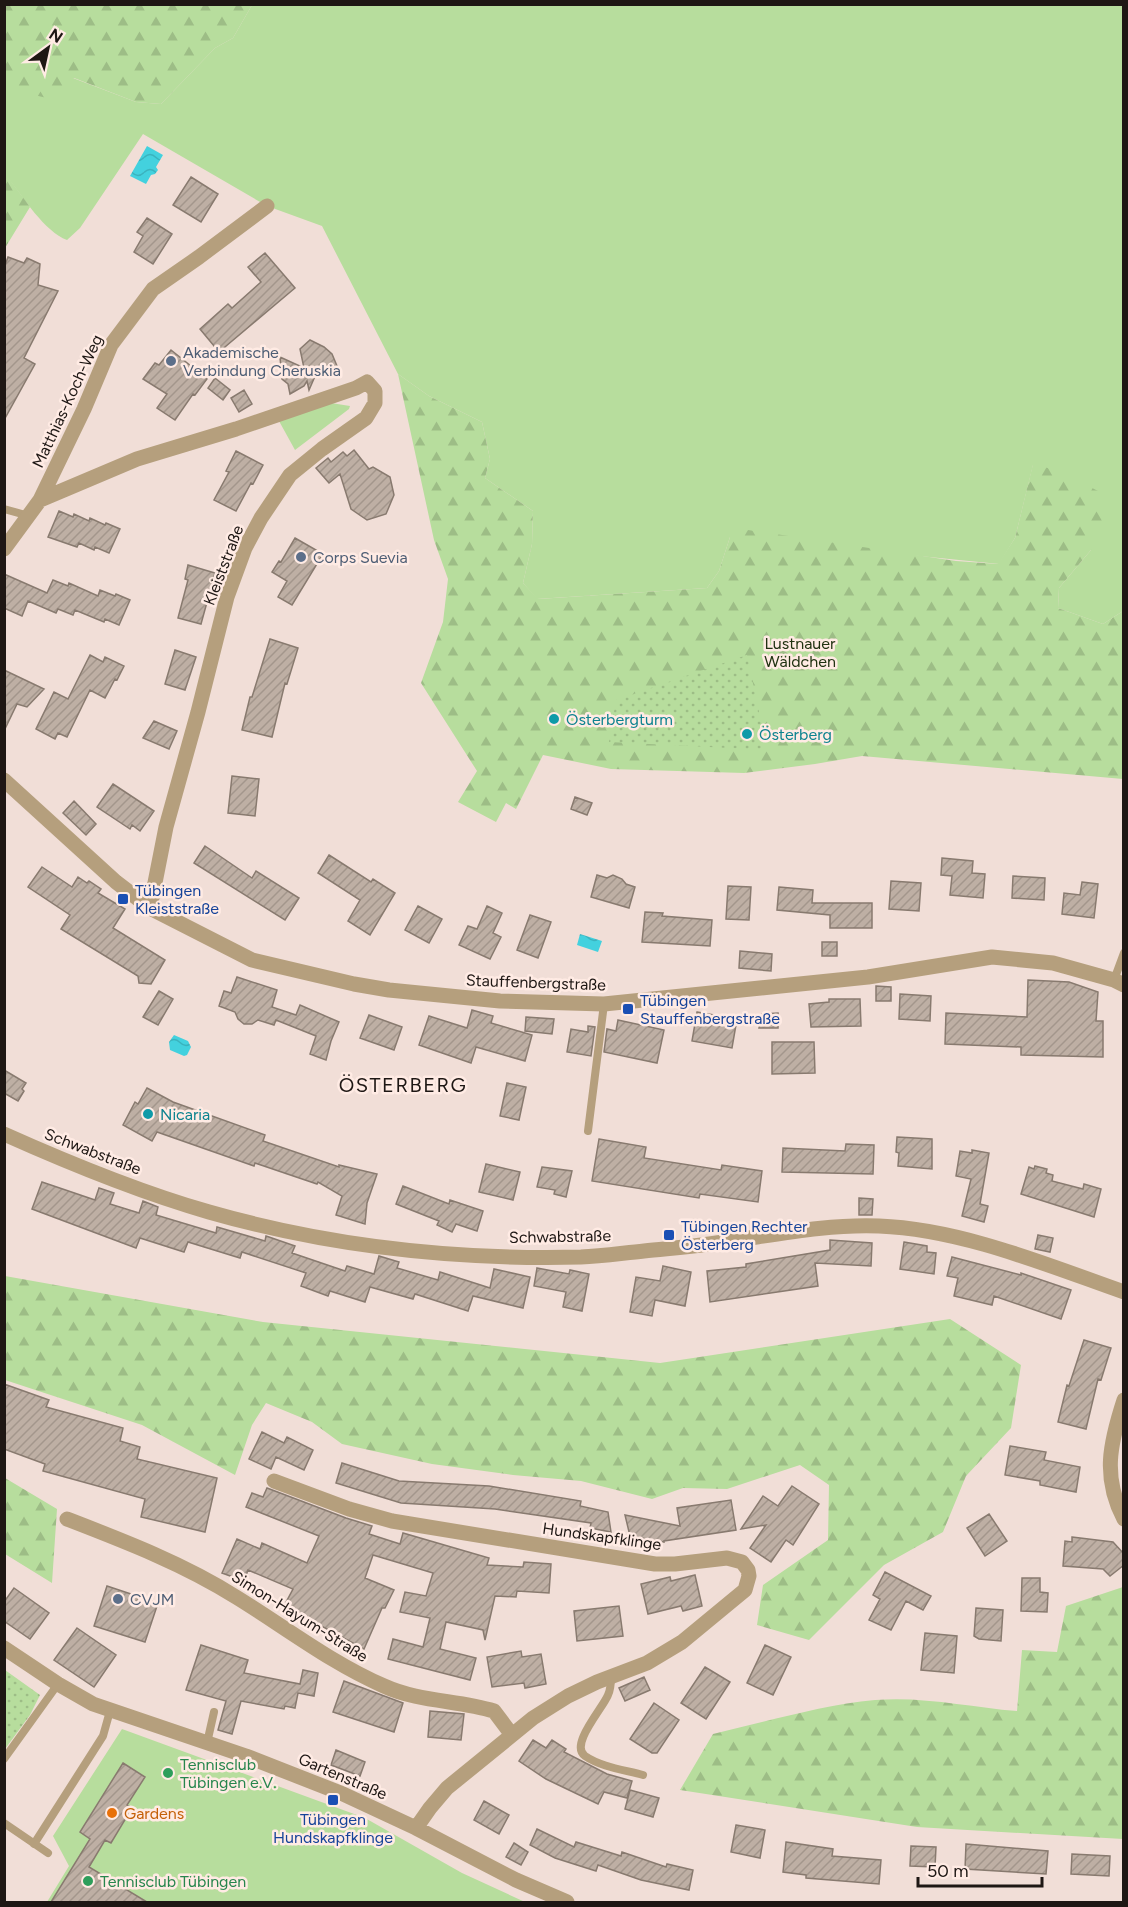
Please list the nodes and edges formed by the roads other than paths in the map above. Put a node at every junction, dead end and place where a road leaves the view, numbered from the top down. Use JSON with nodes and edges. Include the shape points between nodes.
{"nodes":[{"id":1,"x":267,"y":206,"type":"dead end"},
{"id":2,"x":40,"y":500,"type":"junction"},
{"id":3,"x":4,"y":509,"type":"edge"},
{"id":4,"x":30,"y":516,"type":"junction"},
{"id":5,"x":4,"y":549,"type":"edge"},
{"id":6,"x":4,"y":780,"type":"edge"},
{"id":7,"x":150,"y":908,"type":"junction"},
{"id":8,"x":1124,"y":953,"type":"edge"},
{"id":9,"x":1119,"y":982,"type":"edge"},
{"id":10,"x":604,"y":1004,"type":"junction"},
{"id":11,"x":588,"y":1131,"type":"dead end"},
{"id":12,"x":4,"y":1134,"type":"edge"},
{"id":13,"x":1124,"y":1292,"type":"edge"},
{"id":14,"x":1124,"y":1401,"type":"edge"},
{"id":15,"x":274,"y":1481,"type":"dead end"},
{"id":16,"x":66,"y":1519,"type":"dead end"},
{"id":17,"x":1124,"y":1519,"type":"edge"},
{"id":18,"x":4,"y":1648,"type":"edge"},
{"id":19,"x":610,"y":1676,"type":"junction"},
{"id":20,"x":58,"y":1684,"type":"junction"},
{"id":21,"x":110,"y":1711,"type":"junction"},
{"id":22,"x":214,"y":1712,"type":"dead end"},
{"id":23,"x":512,"y":1735,"type":"junction"},
{"id":24,"x":207,"y":1743,"type":"junction"},
{"id":25,"x":4,"y":1760,"type":"edge"},
{"id":26,"x":643,"y":1775,"type":"dead end"},
{"id":27,"x":4,"y":1823,"type":"edge"},
{"id":28,"x":416,"y":1828,"type":"junction"},
{"id":29,"x":34,"y":1844,"type":"junction"},
{"id":30,"x":48,"y":1853,"type":"dead end"},
{"id":31,"x":567,"y":1902,"type":"edge"}],
"edges":[{"from":1,"to":2,"type":"street","name":"Matthias-Koch-Weg","via":[[153,289],[111,345]]},
{"from":2,"to":4,"type":"street","name":"Matthias-Koch-Weg"},
{"from":2,"to":7,"type":"street","name":"Kleiststraße","via":[[137,459],[367,382],[375,392],[375,403],[366,418],[290,475],[245,548],[227,597],[166,827]]},
{"from":3,"to":4,"type":"lane"},
{"from":4,"to":5,"type":"street","name":"Matthias-Koch-Weg"},
{"from":6,"to":7,"type":"street","name":"Stauffenbergstraße"},
{"from":7,"to":10,"type":"street","name":"Stauffenbergstraße","via":[[252,960],[354,984],[500,1001]]},
{"from":8,"to":9,"type":"lane"},
{"from":9,"to":10,"type":"street","name":"Stauffenbergstraße","via":[[1053,963],[992,957],[868,977]]},
{"from":10,"to":11,"type":"lane"},
{"from":12,"to":13,"type":"street","name":"Schwabstraße","via":[[72,1165],[207,1212],[279,1230],[349,1241],[443,1253],[582,1257],[727,1242],[799,1230],[878,1226],[968,1241]]},
{"from":14,"to":17,"type":"street","via":[[1109,1460],[1114,1495]]},
{"from":15,"to":19,"type":"street","name":"Hundskapfklinge","via":[[392,1521],[655,1564],[727,1558],[742,1562],[749,1576],[745,1590],[696,1632],[647,1663]]},
{"from":16,"to":23,"type":"street","name":"Simon-Hayum-Straße","via":[[209,1582],[343,1666],[386,1687],[494,1711]]},
{"from":18,"to":20,"type":"street","name":"Gartenstraße"},
{"from":19,"to":23,"type":"street","name":"Hundskapfklinge","via":[[562,1699]]},
{"from":19,"to":26,"type":"lane","via":[[609,1692],[584,1732],[580,1750],[593,1760]]},
{"from":20,"to":21,"type":"street","name":"Gartenstraße"},
{"from":20,"to":25,"type":"lane"},
{"from":21,"to":24,"type":"street","name":"Gartenstraße"},
{"from":21,"to":29,"type":"lane","via":[[103,1736]]},
{"from":22,"to":24,"type":"lane"},
{"from":23,"to":28,"type":"street","name":"Hundskapfklinge","via":[[447,1788]]},
{"from":24,"to":28,"type":"street","name":"Gartenstraße","via":[[343,1794]]},
{"from":27,"to":29,"type":"lane"},
{"from":28,"to":31,"type":"street","name":"Gartenstraße","via":[[505,1875]]},
{"from":29,"to":30,"type":"lane"}]}
